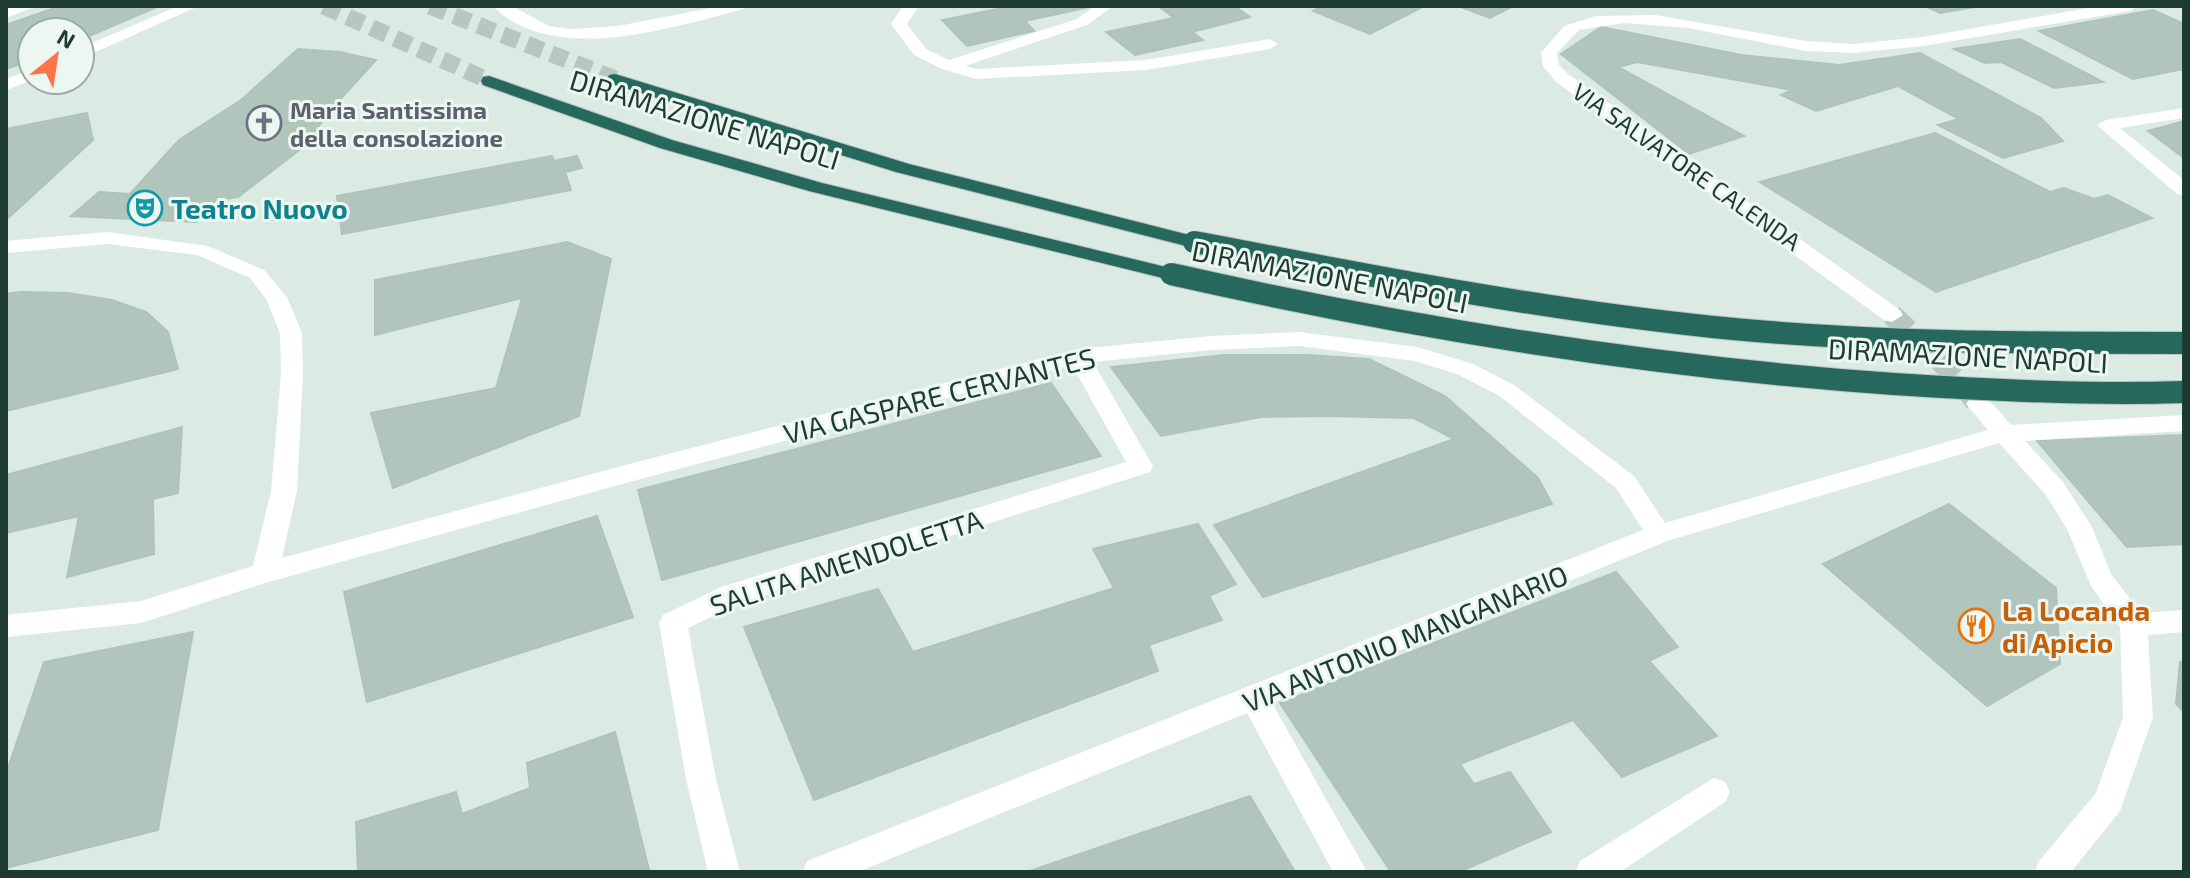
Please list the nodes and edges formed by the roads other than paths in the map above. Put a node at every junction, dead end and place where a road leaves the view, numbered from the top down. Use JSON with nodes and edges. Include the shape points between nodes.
{"nodes":[{"id":1,"x":28,"y":6,"type":"edge"},
{"id":2,"x":191,"y":6,"type":"edge"},
{"id":3,"x":501,"y":6,"type":"edge"},
{"id":4,"x":739,"y":6,"type":"edge"},
{"id":5,"x":911,"y":6,"type":"edge"},
{"id":6,"x":1105,"y":6,"type":"edge"},
{"id":7,"x":2130,"y":6,"type":"edge"},
{"id":8,"x":6,"y":13,"type":"edge"},
{"id":9,"x":1270,"y":44,"type":"dead end"},
{"id":10,"x":96,"y":47,"type":"edge"},
{"id":11,"x":948,"y":66,"type":"junction"},
{"id":12,"x":615,"y":79,"type":"tunnel mouth"},
{"id":13,"x":489,"y":81,"type":"tunnel mouth"},
{"id":14,"x":2184,"y":113,"type":"edge"},
{"id":15,"x":2184,"y":190,"type":"edge"},
{"id":16,"x":6,"y":247,"type":"edge"},
{"id":17,"x":1892,"y":315,"type":"tunnel mouth"},
{"id":18,"x":2184,"y":343,"type":"edge"},
{"id":19,"x":1078,"y":356,"type":"junction"},
{"id":20,"x":2184,"y":392,"type":"edge"},
{"id":21,"x":1978,"y":404,"type":"tunnel mouth"},
{"id":22,"x":2184,"y":423,"type":"edge"},
{"id":23,"x":2001,"y":434,"type":"junction"},
{"id":24,"x":1659,"y":534,"type":"junction"},
{"id":25,"x":265,"y":573,"type":"junction"},
{"id":26,"x":2184,"y":621,"type":"edge"},
{"id":27,"x":2134,"y":625,"type":"junction"},
{"id":28,"x":6,"y":626,"type":"edge"},
{"id":29,"x":1254,"y":699,"type":"junction"},
{"id":30,"x":1714,"y":792,"type":"dead end"},
{"id":31,"x":724,"y":872,"type":"edge"},
{"id":32,"x":819,"y":872,"type":"edge"},
{"id":33,"x":1351,"y":872,"type":"edge"},
{"id":34,"x":1592,"y":872,"type":"edge"},
{"id":35,"x":2051,"y":872,"type":"edge"}],
"edges":[{"from":1,"to":8,"type":"street"},
{"from":2,"to":10,"type":"street"},
{"from":3,"to":4,"type":"street","via":[[553,32],[681,20]]},
{"from":5,"to":11,"type":"street","via":[[899,24],[920,52]]},
{"from":6,"to":11,"type":"street","via":[[1082,22]]},
{"from":7,"to":17,"type":"street","name":"VIA SALVATORE CALENDA","via":[[1861,50],[1617,19],[1570,28],[1556,42],[1549,53],[1551,66],[1562,78]]},
{"from":9,"to":11,"type":"street","via":[[1146,65],[976,74]]},
{"from":12,"to":18,"type":"highway","name":"DIRAMAZIONE NAPOLI","bridge":true,"via":[[877,162],[1046,207],[1194,242],[1519,301],[1713,327],[1858,338]]},
{"from":13,"to":20,"type":"highway","name":"DIRAMAZIONE NAPOLI","bridge":true,"via":[[666,144],[801,183],[1316,308],[1730,371],[2003,390]]},
{"from":14,"to":15,"type":"street","via":[[2106,125]]},
{"from":16,"to":25,"type":"street","via":[[107,238],[201,250],[257,274],[276,297],[291,333],[292,374],[284,491]]},
{"from":19,"to":24,"type":"street","name":"VIA GASPARE CERVANTES","via":[[1299,339],[1441,361],[1506,390],[1573,439],[1625,482]]},
{"from":19,"to":25,"type":"street","name":"VIA GASPARE CERVANTES"},
{"from":19,"to":31,"type":"street","name":"SALITA AMENDOLETTA","via":[[1141,466],[731,595],[673,623]]},
{"from":21,"to":23,"type":"street"},
{"from":22,"to":23,"type":"street","name":"VIA ANTONIO MANGANARIO"},
{"from":23,"to":24,"type":"street","name":"VIA ANTONIO MANGANARIO"},
{"from":23,"to":27,"type":"street","via":[[2054,488],[2079,527],[2100,579]]},
{"from":24,"to":29,"type":"street","name":"VIA ANTONIO MANGANARIO"},
{"from":25,"to":28,"type":"street","name":"VIA GASPARE CERVANTES","via":[[141,612]]},
{"from":26,"to":27,"type":"street"},
{"from":27,"to":35,"type":"street","via":[[2138,717],[2109,801]]},
{"from":29,"to":32,"type":"street","name":"VIA ANTONIO MANGANARIO"},
{"from":29,"to":33,"type":"street"},
{"from":30,"to":34,"type":"street"}]}
